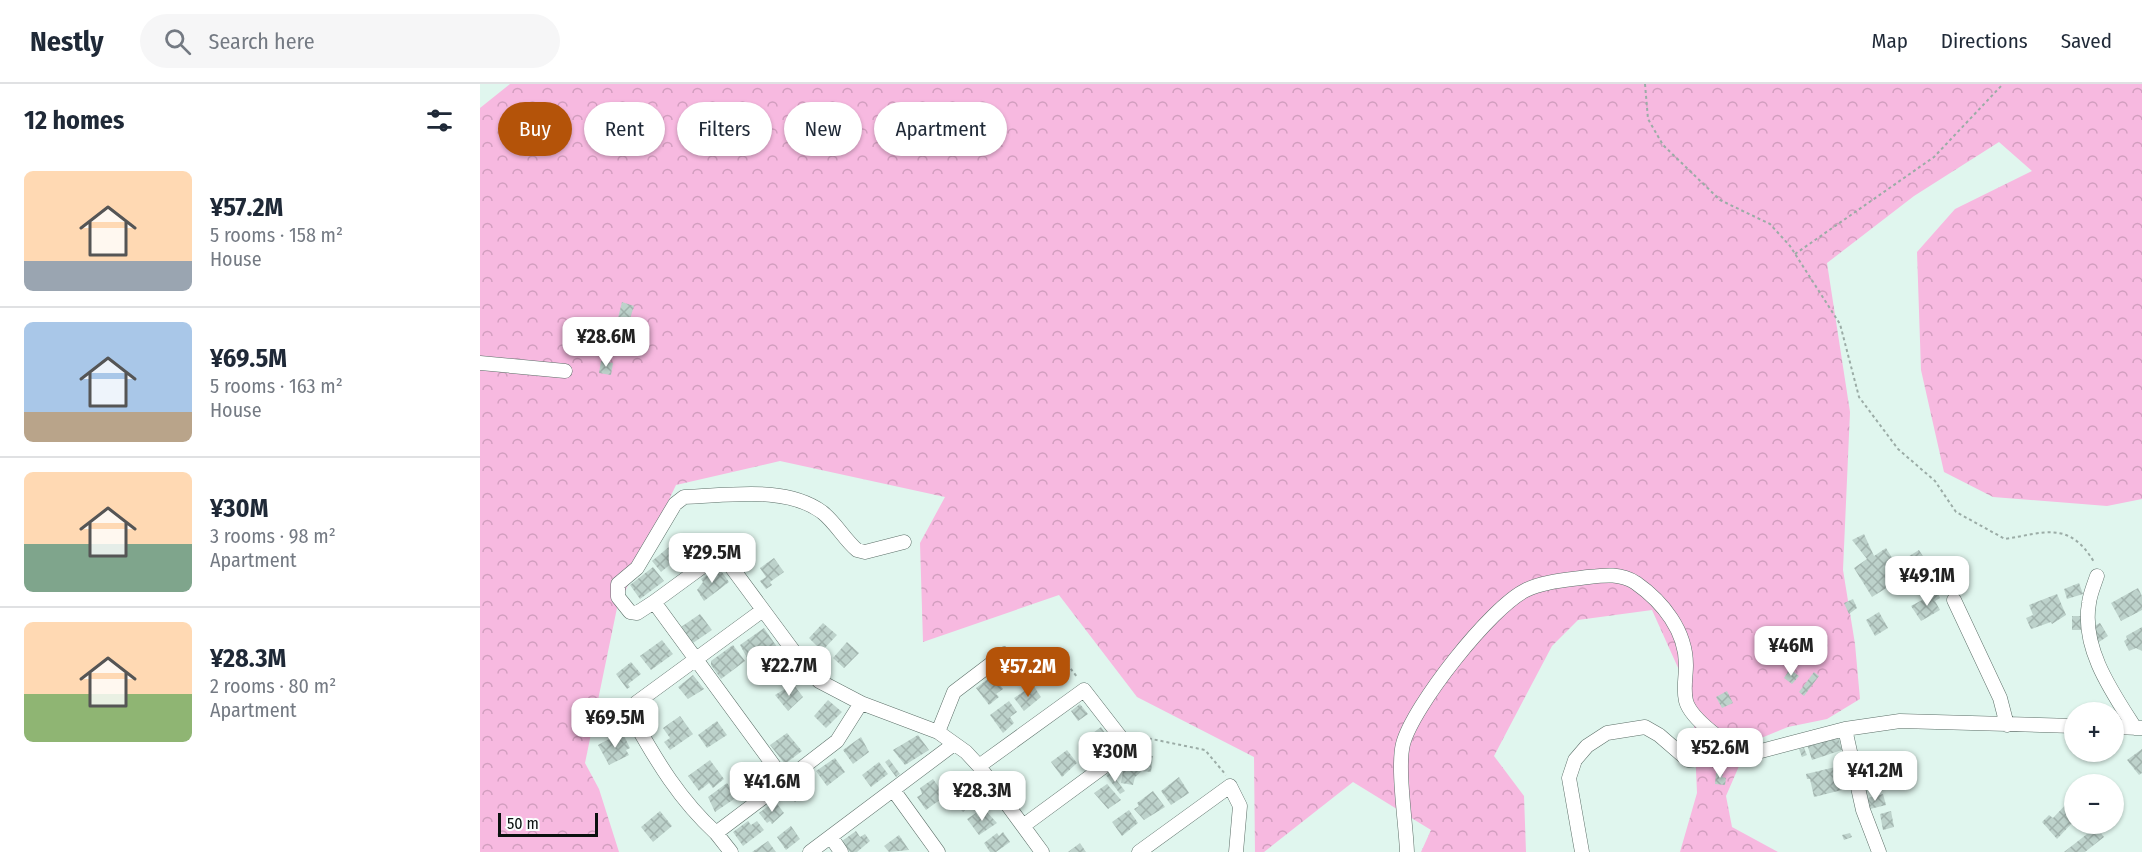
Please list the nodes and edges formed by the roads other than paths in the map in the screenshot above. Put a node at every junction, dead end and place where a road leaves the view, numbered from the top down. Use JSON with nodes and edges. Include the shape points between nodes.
{"nodes":[{"id":1,"x":480,"y":363,"type":"edge"},
{"id":2,"x":565,"y":371,"type":"dead end"},
{"id":3,"x":904,"y":542,"type":"dead end"},
{"id":4,"x":2097,"y":576,"type":"road end"},
{"id":5,"x":1954,"y":600,"type":"dead end"},
{"id":6,"x":654,"y":602,"type":"junction"},
{"id":7,"x":763,"y":610,"type":"junction"},
{"id":8,"x":1004,"y":654,"type":"road end"},
{"id":9,"x":696,"y":660,"type":"junction"},
{"id":10,"x":861,"y":702,"type":"junction"},
{"id":11,"x":2007,"y":725,"type":"junction"},
{"id":12,"x":2064,"y":726,"type":"edge"},
{"id":13,"x":2138,"y":728,"type":"edge"},
{"id":14,"x":1845,"y":729,"type":"junction"},
{"id":15,"x":938,"y":732,"type":"junction"},
{"id":16,"x":954,"y":744,"type":"junction"},
{"id":17,"x":1746,"y":755,"type":"junction"},
{"id":18,"x":980,"y":766,"type":"junction"},
{"id":19,"x":785,"y":781,"type":"junction"},
{"id":20,"x":894,"y":791,"type":"junction"},
{"id":21,"x":1023,"y":826,"type":"junction"},
{"id":22,"x":717,"y":833,"type":"junction"},
{"id":23,"x":831,"y":837,"type":"junction"},
{"id":24,"x":731,"y":852,"type":"edge"},
{"id":25,"x":810,"y":852,"type":"edge"},
{"id":26,"x":841,"y":852,"type":"edge"},
{"id":27,"x":938,"y":852,"type":"edge"},
{"id":28,"x":1042,"y":852,"type":"edge"},
{"id":29,"x":1139,"y":852,"type":"edge"},
{"id":30,"x":1236,"y":852,"type":"edge"},
{"id":31,"x":1407,"y":852,"type":"edge"},
{"id":32,"x":1582,"y":852,"type":"edge"},
{"id":33,"x":1879,"y":852,"type":"edge"}],
"edges":[{"from":1,"to":2,"type":"street"},
{"from":3,"to":6,"type":"street","via":[[865,552],[857,550],[817,509],[774,495],[684,497],[675,504],[637,568],[618,584],[618,597],[630,612],[637,613]]},
{"from":4,"to":13,"type":"street","via":[[2088,604],[2097,663]]},
{"from":5,"to":11,"type":"street","via":[[2000,698]]},
{"from":6,"to":7,"type":"street","via":[[721,553]]},
{"from":6,"to":9,"type":"street"},
{"from":7,"to":9,"type":"street"},
{"from":7,"to":10,"type":"street","via":[[811,673]]},
{"from":8,"to":15,"type":"street","via":[[954,692]]},
{"from":9,"to":19,"type":"street"},
{"from":9,"to":22,"type":"street","via":[[636,703],[633,719],[691,810]]},
{"from":10,"to":15,"type":"street"},
{"from":10,"to":19,"type":"street","via":[[837,741]]},
{"from":11,"to":12,"type":"street"},
{"from":11,"to":14,"type":"street","via":[[1929,720]]},
{"from":14,"to":17,"type":"street"},
{"from":14,"to":33,"type":"street","via":[[1863,810]]},
{"from":15,"to":16,"type":"street"},
{"from":16,"to":18,"type":"street"},
{"from":16,"to":20,"type":"street"},
{"from":17,"to":31,"type":"street","via":[[1713,732],[1686,703],[1683,640],[1670,616],[1635,583],[1622,576],[1608,575],[1528,589],[1496,612],[1447,669],[1408,728],[1401,756]]},
{"from":17,"to":32,"type":"street","via":[[1688,760],[1645,727],[1601,735],[1579,754],[1569,778]]},
{"from":18,"to":21,"type":"street"},
{"from":18,"to":21,"type":"street","via":[[1084,690],[1129,748]]},
{"from":19,"to":22,"type":"street"},
{"from":20,"to":23,"type":"street"},
{"from":20,"to":27,"type":"street"},
{"from":21,"to":28,"type":"street"},
{"from":22,"to":24,"type":"street"},
{"from":23,"to":25,"type":"street"},
{"from":23,"to":26,"type":"street"},
{"from":29,"to":30,"type":"street","via":[[1230,786],[1240,806]]}]}
